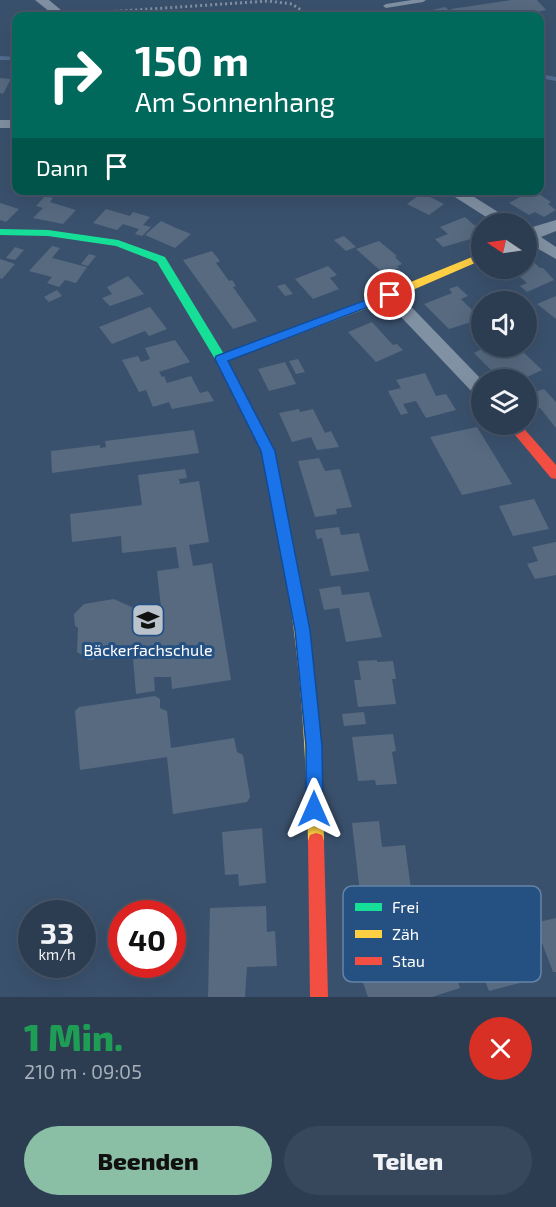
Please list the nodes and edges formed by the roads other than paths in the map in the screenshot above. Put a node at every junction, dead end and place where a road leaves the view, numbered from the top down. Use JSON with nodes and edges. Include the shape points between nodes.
{"nodes":[{"id":1,"x":40,"y":0,"type":"edge"},
{"id":2,"x":423,"y":0,"type":"edge"},
{"id":3,"x":386,"y":6,"type":"dead end"},
{"id":4,"x":56,"y":12,"type":"edge"},
{"id":5,"x":460,"y":195,"type":"edge"},
{"id":6,"x":490,"y":213,"type":"edge"},
{"id":7,"x":556,"y":225,"type":"edge"},
{"id":8,"x":0,"y":232,"type":"edge"},
{"id":9,"x":537,"y":232,"type":"edge"},
{"id":10,"x":537,"y":242,"type":"edge"},
{"id":11,"x":556,"y":254,"type":"edge"},
{"id":12,"x":471,"y":261,"type":"edge"},
{"id":13,"x":390,"y":295,"type":"junction"},
{"id":14,"x":221,"y":359,"type":"junction"},
{"id":15,"x":471,"y":380,"type":"edge"},
{"id":16,"x":522,"y":435,"type":"edge"},
{"id":17,"x":556,"y":474,"type":"edge"},
{"id":18,"x":319,"y":997,"type":"edge"}],
"edges":[{"from":1,"to":4,"type":"street"},
{"from":2,"to":3,"type":"lane"},
{"from":5,"to":6,"type":"street"},
{"from":7,"to":9,"type":"street"},
{"from":8,"to":14,"type":"street","via":[[48,233],[118,243],[160,260]]},
{"from":10,"to":11,"type":"street"},
{"from":12,"to":13,"type":"street"},
{"from":13,"to":14,"type":"street"},
{"from":13,"to":15,"type":"street"},
{"from":14,"to":18,"type":"street","via":[[268,451],[303,630],[314,746]]},
{"from":16,"to":17,"type":"street"}]}
